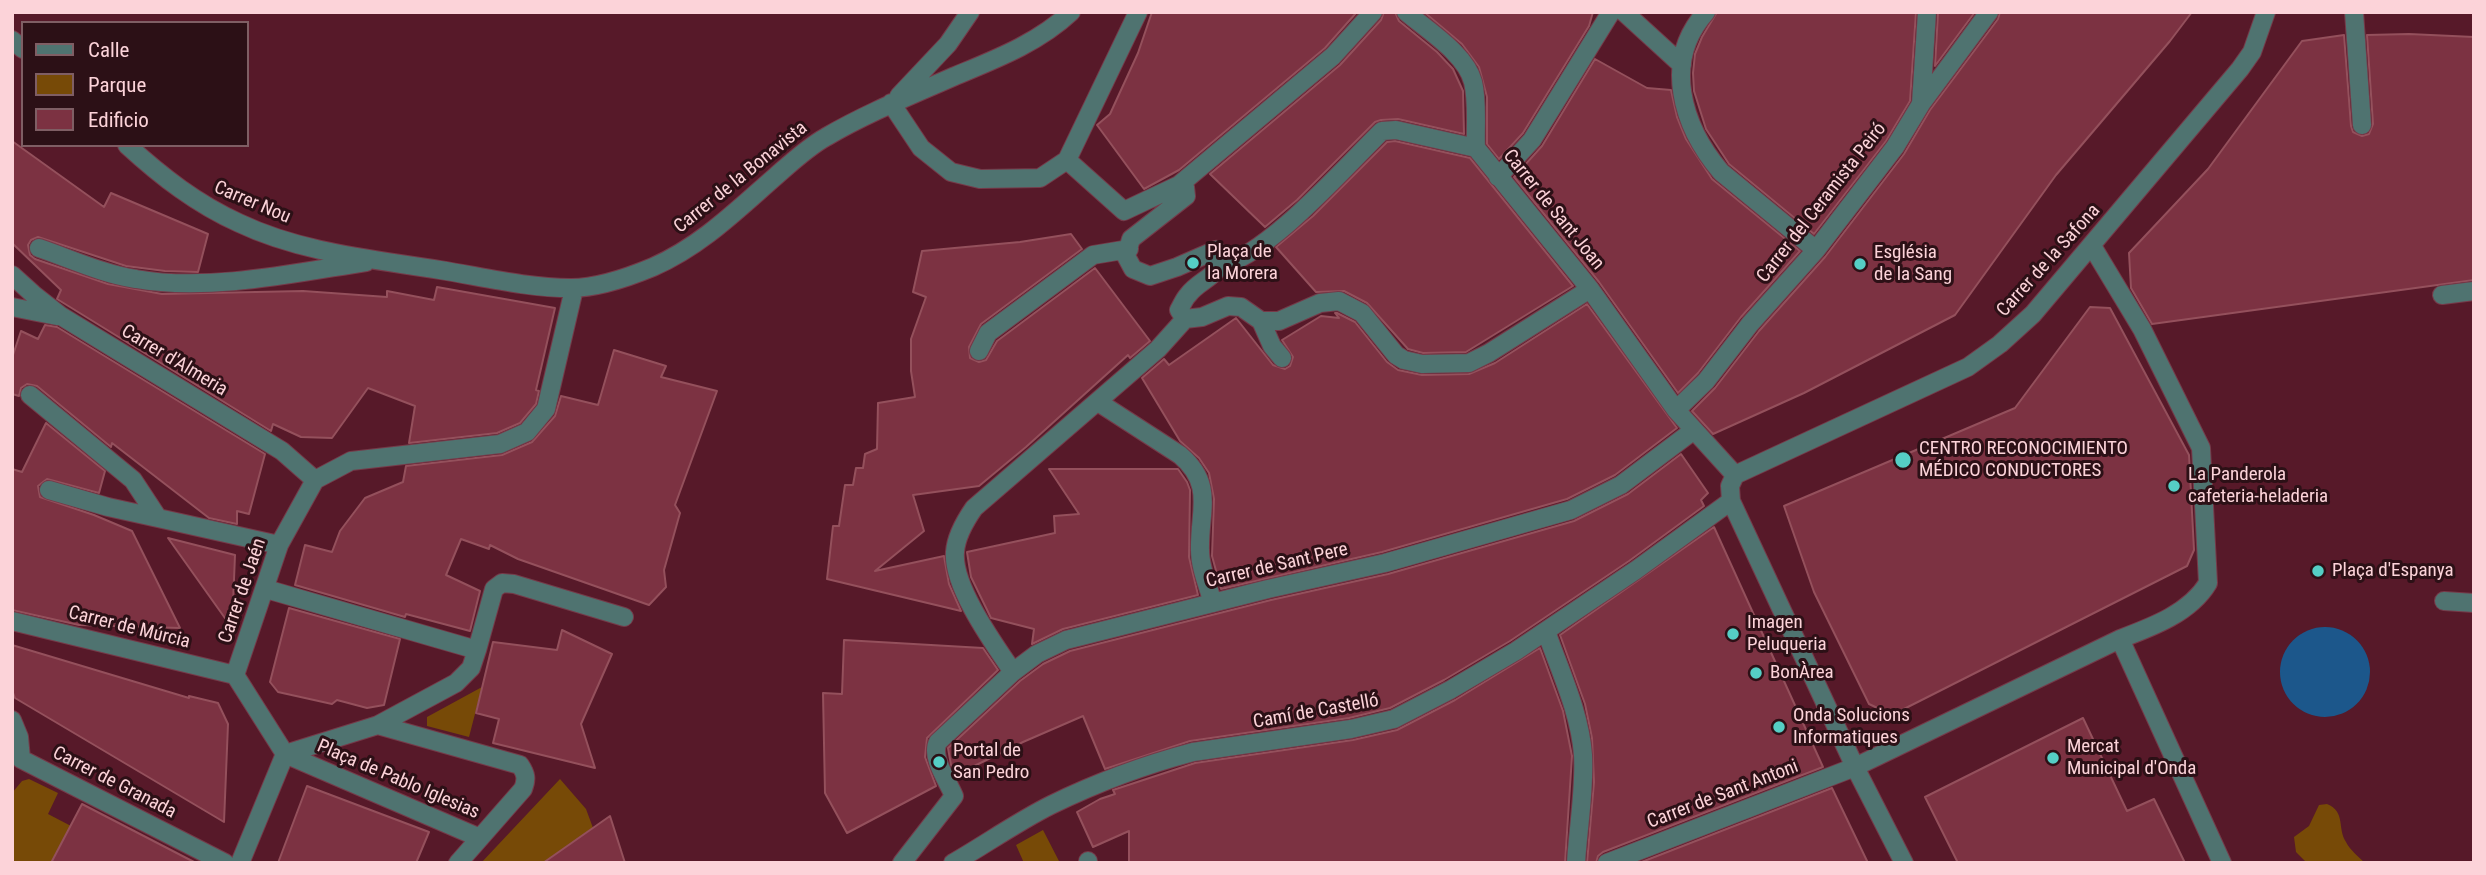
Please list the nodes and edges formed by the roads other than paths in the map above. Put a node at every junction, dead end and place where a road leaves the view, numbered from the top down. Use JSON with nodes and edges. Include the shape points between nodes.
{"nodes":[{"id":1,"x":970,"y":12,"type":"edge"},
{"id":2,"x":1071,"y":12,"type":"edge"},
{"id":3,"x":1138,"y":12,"type":"edge"},
{"id":4,"x":1373,"y":12,"type":"edge"},
{"id":5,"x":1406,"y":12,"type":"edge"},
{"id":6,"x":1611,"y":12,"type":"edge"},
{"id":7,"x":1624,"y":12,"type":"edge"},
{"id":8,"x":1706,"y":12,"type":"edge"},
{"id":9,"x":1927,"y":12,"type":"edge"},
{"id":10,"x":1989,"y":12,"type":"edge"},
{"id":11,"x":2266,"y":12,"type":"edge"},
{"id":12,"x":2354,"y":12,"type":"edge"},
{"id":13,"x":1682,"y":65,"type":"junction"},
{"id":14,"x":891,"y":103,"type":"junction"},
{"id":15,"x":1921,"y":104,"type":"junction"},
{"id":16,"x":2362,"y":125,"type":"dead end"},
{"id":17,"x":129,"y":147,"type":"edge"},
{"id":18,"x":1476,"y":148,"type":"junction"},
{"id":19,"x":1067,"y":160,"type":"junction"},
{"id":20,"x":1498,"y":177,"type":"junction"},
{"id":21,"x":1179,"y":185,"type":"junction"},
{"id":22,"x":2092,"y":246,"type":"junction"},
{"id":23,"x":39,"y":248,"type":"dead end"},
{"id":24,"x":1129,"y":249,"type":"junction"},
{"id":25,"x":1816,"y":250,"type":"junction"},
{"id":26,"x":380,"y":260,"type":"junction"},
{"id":27,"x":1221,"y":265,"type":"junction"},
{"id":28,"x":12,"y":275,"type":"edge"},
{"id":29,"x":574,"y":289,"type":"junction"},
{"id":30,"x":1590,"y":289,"type":"junction"},
{"id":31,"x":2474,"y":291,"type":"edge"},
{"id":32,"x":2447,"y":294,"type":"dead end"},
{"id":33,"x":12,"y":307,"type":"edge"},
{"id":34,"x":61,"y":316,"type":"junction"},
{"id":35,"x":1185,"y":319,"type":"junction"},
{"id":36,"x":1261,"y":321,"type":"junction"},
{"id":37,"x":979,"y":351,"type":"dead end"},
{"id":38,"x":1282,"y":358,"type":"dead end"},
{"id":39,"x":30,"y":395,"type":"dead end"},
{"id":40,"x":1098,"y":402,"type":"junction"},
{"id":41,"x":1676,"y":410,"type":"junction"},
{"id":42,"x":1694,"y":430,"type":"junction"},
{"id":43,"x":1735,"y":475,"type":"junction"},
{"id":44,"x":315,"y":480,"type":"junction"},
{"id":45,"x":49,"y":490,"type":"dead end"},
{"id":46,"x":1731,"y":501,"type":"junction"},
{"id":47,"x":158,"y":518,"type":"junction"},
{"id":48,"x":279,"y":545,"type":"junction"},
{"id":49,"x":266,"y":589,"type":"junction"},
{"id":50,"x":2444,"y":601,"type":"dead end"},
{"id":51,"x":1213,"y":603,"type":"junction"},
{"id":52,"x":2474,"y":603,"type":"edge"},
{"id":53,"x":624,"y":617,"type":"dead end"},
{"id":54,"x":12,"y":621,"type":"edge"},
{"id":55,"x":1546,"y":631,"type":"junction"},
{"id":56,"x":2120,"y":639,"type":"junction"},
{"id":57,"x":477,"y":650,"type":"junction"},
{"id":58,"x":1013,"y":672,"type":"junction"},
{"id":59,"x":235,"y":676,"type":"junction"},
{"id":60,"x":12,"y":720,"type":"edge"},
{"id":61,"x":378,"y":725,"type":"junction"},
{"id":62,"x":285,"y":754,"type":"junction"},
{"id":63,"x":17,"y":765,"type":"edge"},
{"id":64,"x":1855,"y":767,"type":"junction"},
{"id":65,"x":480,"y":838,"type":"junction"},
{"id":66,"x":225,"y":863,"type":"edge"},
{"id":67,"x":240,"y":863,"type":"edge"},
{"id":68,"x":458,"y":863,"type":"edge"},
{"id":69,"x":902,"y":863,"type":"edge"},
{"id":70,"x":953,"y":863,"type":"edge"},
{"id":71,"x":1576,"y":863,"type":"edge"},
{"id":72,"x":1607,"y":863,"type":"edge"},
{"id":73,"x":1904,"y":863,"type":"edge"},
{"id":74,"x":2222,"y":863,"type":"edge"}],
"edges":[{"from":1,"to":14,"type":"street","via":[[948,44]]},
{"from":2,"to":14,"type":"street","via":[[1014,51]]},
{"from":3,"to":19,"type":"street"},
{"from":4,"to":21,"type":"street","via":[[1333,57]]},
{"from":5,"to":18,"type":"street","via":[[1462,59],[1469,72]]},
{"from":6,"to":20,"type":"street","via":[[1532,140]]},
{"from":7,"to":13,"type":"street"},
{"from":8,"to":13,"type":"street","via":[[1688,37]]},
{"from":9,"to":15,"type":"street"},
{"from":10,"to":15,"type":"street","name":"Carrer del Ceramista Peiró"},
{"from":11,"to":22,"type":"street","name":"Carrer de la Safona","via":[[2252,52],[2240,69]]},
{"from":12,"to":16,"type":"street"},
{"from":13,"to":25,"type":"street","via":[[1686,110],[1709,158]]},
{"from":14,"to":19,"type":"street","via":[[921,148],[951,172],[979,179],[1040,178]]},
{"from":14,"to":29,"type":"street","name":"Carrer de la Bonavista","via":[[824,138],[722,224],[675,257],[630,275]]},
{"from":15,"to":25,"type":"street","name":"Carrer del Ceramista Peiró","via":[[1895,147]]},
{"from":17,"to":26,"type":"street","name":"Carrer Nou","via":[[200,204],[242,225],[292,243]]},
{"from":18,"to":20,"type":"street","name":"Carrer de Sant Joan"},
{"from":18,"to":27,"type":"street","name":"Carrer de Sant Joan","via":[[1382,131],[1271,239],[1233,263]]},
{"from":19,"to":21,"type":"street","via":[[1124,211]]},
{"from":20,"to":30,"type":"street","name":"Carrer de Sant Joan"},
{"from":21,"to":24,"type":"street","via":[[1185,187],[1186,196],[1131,239]]},
{"from":22,"to":43,"type":"street","name":"Carrer de la Safona","via":[[2033,314],[1968,367]]},
{"from":22,"to":56,"type":"street","via":[[2142,329],[2201,448],[2207,583],[2181,611]]},
{"from":23,"to":26,"type":"street","name":"Carrer Nou","via":[[136,279],[175,282],[267,277]]},
{"from":24,"to":27,"type":"street","via":[[1126,256],[1133,269],[1150,276],[1216,250],[1223,258]]},
{"from":24,"to":37,"type":"street","via":[[1093,255],[988,333]]},
{"from":25,"to":41,"type":"street","name":"Carrer del Ceramista Peiró"},
{"from":26,"to":29,"type":"street","name":"Carrer Nou"},
{"from":27,"to":35,"type":"street","via":[[1188,294],[1179,310]]},
{"from":28,"to":34,"type":"street","name":"Carrer d'Almeria"},
{"from":29,"to":44,"type":"street","via":[[546,409],[527,432],[500,444],[351,461]]},
{"from":30,"to":36,"type":"street","via":[[1469,363],[1404,360],[1362,313],[1339,301],[1320,303],[1279,321]]},
{"from":30,"to":41,"type":"street","name":"Carrer de Sant Joan"},
{"from":31,"to":32,"type":"street"},
{"from":33,"to":34,"type":"street"},
{"from":34,"to":44,"type":"street","name":"Carrer d'Almeria","via":[[282,451]]},
{"from":35,"to":36,"type":"street","via":[[1228,306],[1241,307]]},
{"from":35,"to":40,"type":"street"},
{"from":36,"to":38,"type":"street"},
{"from":39,"to":47,"type":"street","via":[[133,480]]},
{"from":40,"to":51,"type":"street","via":[[1180,455],[1199,476],[1204,494],[1200,551]]},
{"from":40,"to":58,"type":"street","via":[[974,508],[955,548],[955,565],[981,622]]},
{"from":41,"to":42,"type":"street","name":"Carrer de Sant Joan"},
{"from":42,"to":43,"type":"street","name":"Carrer de Sant Joan"},
{"from":42,"to":51,"type":"street","name":"Carrer de Sant Pere","via":[[1621,485],[1571,510],[1385,563]]},
{"from":43,"to":46,"type":"street"},
{"from":44,"to":48,"type":"street","name":"Carrer de Jaén"},
{"from":45,"to":47,"type":"street"},
{"from":46,"to":55,"type":"street","name":"Camí de Castelló"},
{"from":46,"to":64,"type":"street"},
{"from":47,"to":48,"type":"street"},
{"from":48,"to":49,"type":"street","name":"Carrer de Jaén"},
{"from":49,"to":57,"type":"street"},
{"from":49,"to":59,"type":"street","name":"Carrer de Jaén"},
{"from":50,"to":52,"type":"street"},
{"from":51,"to":58,"type":"street","name":"Carrer de Sant Pere","via":[[1066,640]]},
{"from":53,"to":57,"type":"street","name":"Plaça de Pablo Iglesias","via":[[502,583],[494,589]]},
{"from":54,"to":59,"type":"street","name":"Carrer de Múrcia"},
{"from":55,"to":70,"type":"street","name":"Camí de Castelló","via":[[1394,719],[1172,758],[1052,805]]},
{"from":55,"to":71,"type":"street","via":[[1581,741]]},
{"from":56,"to":64,"type":"street"},
{"from":56,"to":74,"type":"street"},
{"from":57,"to":61,"type":"street","name":"Plaça de Pablo Iglesias","via":[[471,668],[456,683]]},
{"from":58,"to":69,"type":"street","name":"Carrer de Sant Pere","via":[[936,746],[954,796]]},
{"from":59,"to":62,"type":"street"},
{"from":60,"to":63,"type":"street","name":"Carrer de Granada","via":[[19,737]]},
{"from":61,"to":62,"type":"street","name":"Plaça de Pablo Iglesias"},
{"from":61,"to":65,"type":"street","name":"Plaça de Pablo Iglesias","via":[[520,765],[525,773],[523,789]]},
{"from":62,"to":65,"type":"street","name":"Plaça de Pablo Iglesias"},
{"from":62,"to":67,"type":"street"},
{"from":63,"to":66,"type":"street","name":"Carrer de Granada"},
{"from":64,"to":72,"type":"street","name":"Carrer de Sant Antoni"},
{"from":64,"to":73,"type":"street"},
{"from":65,"to":68,"type":"street"}]}
